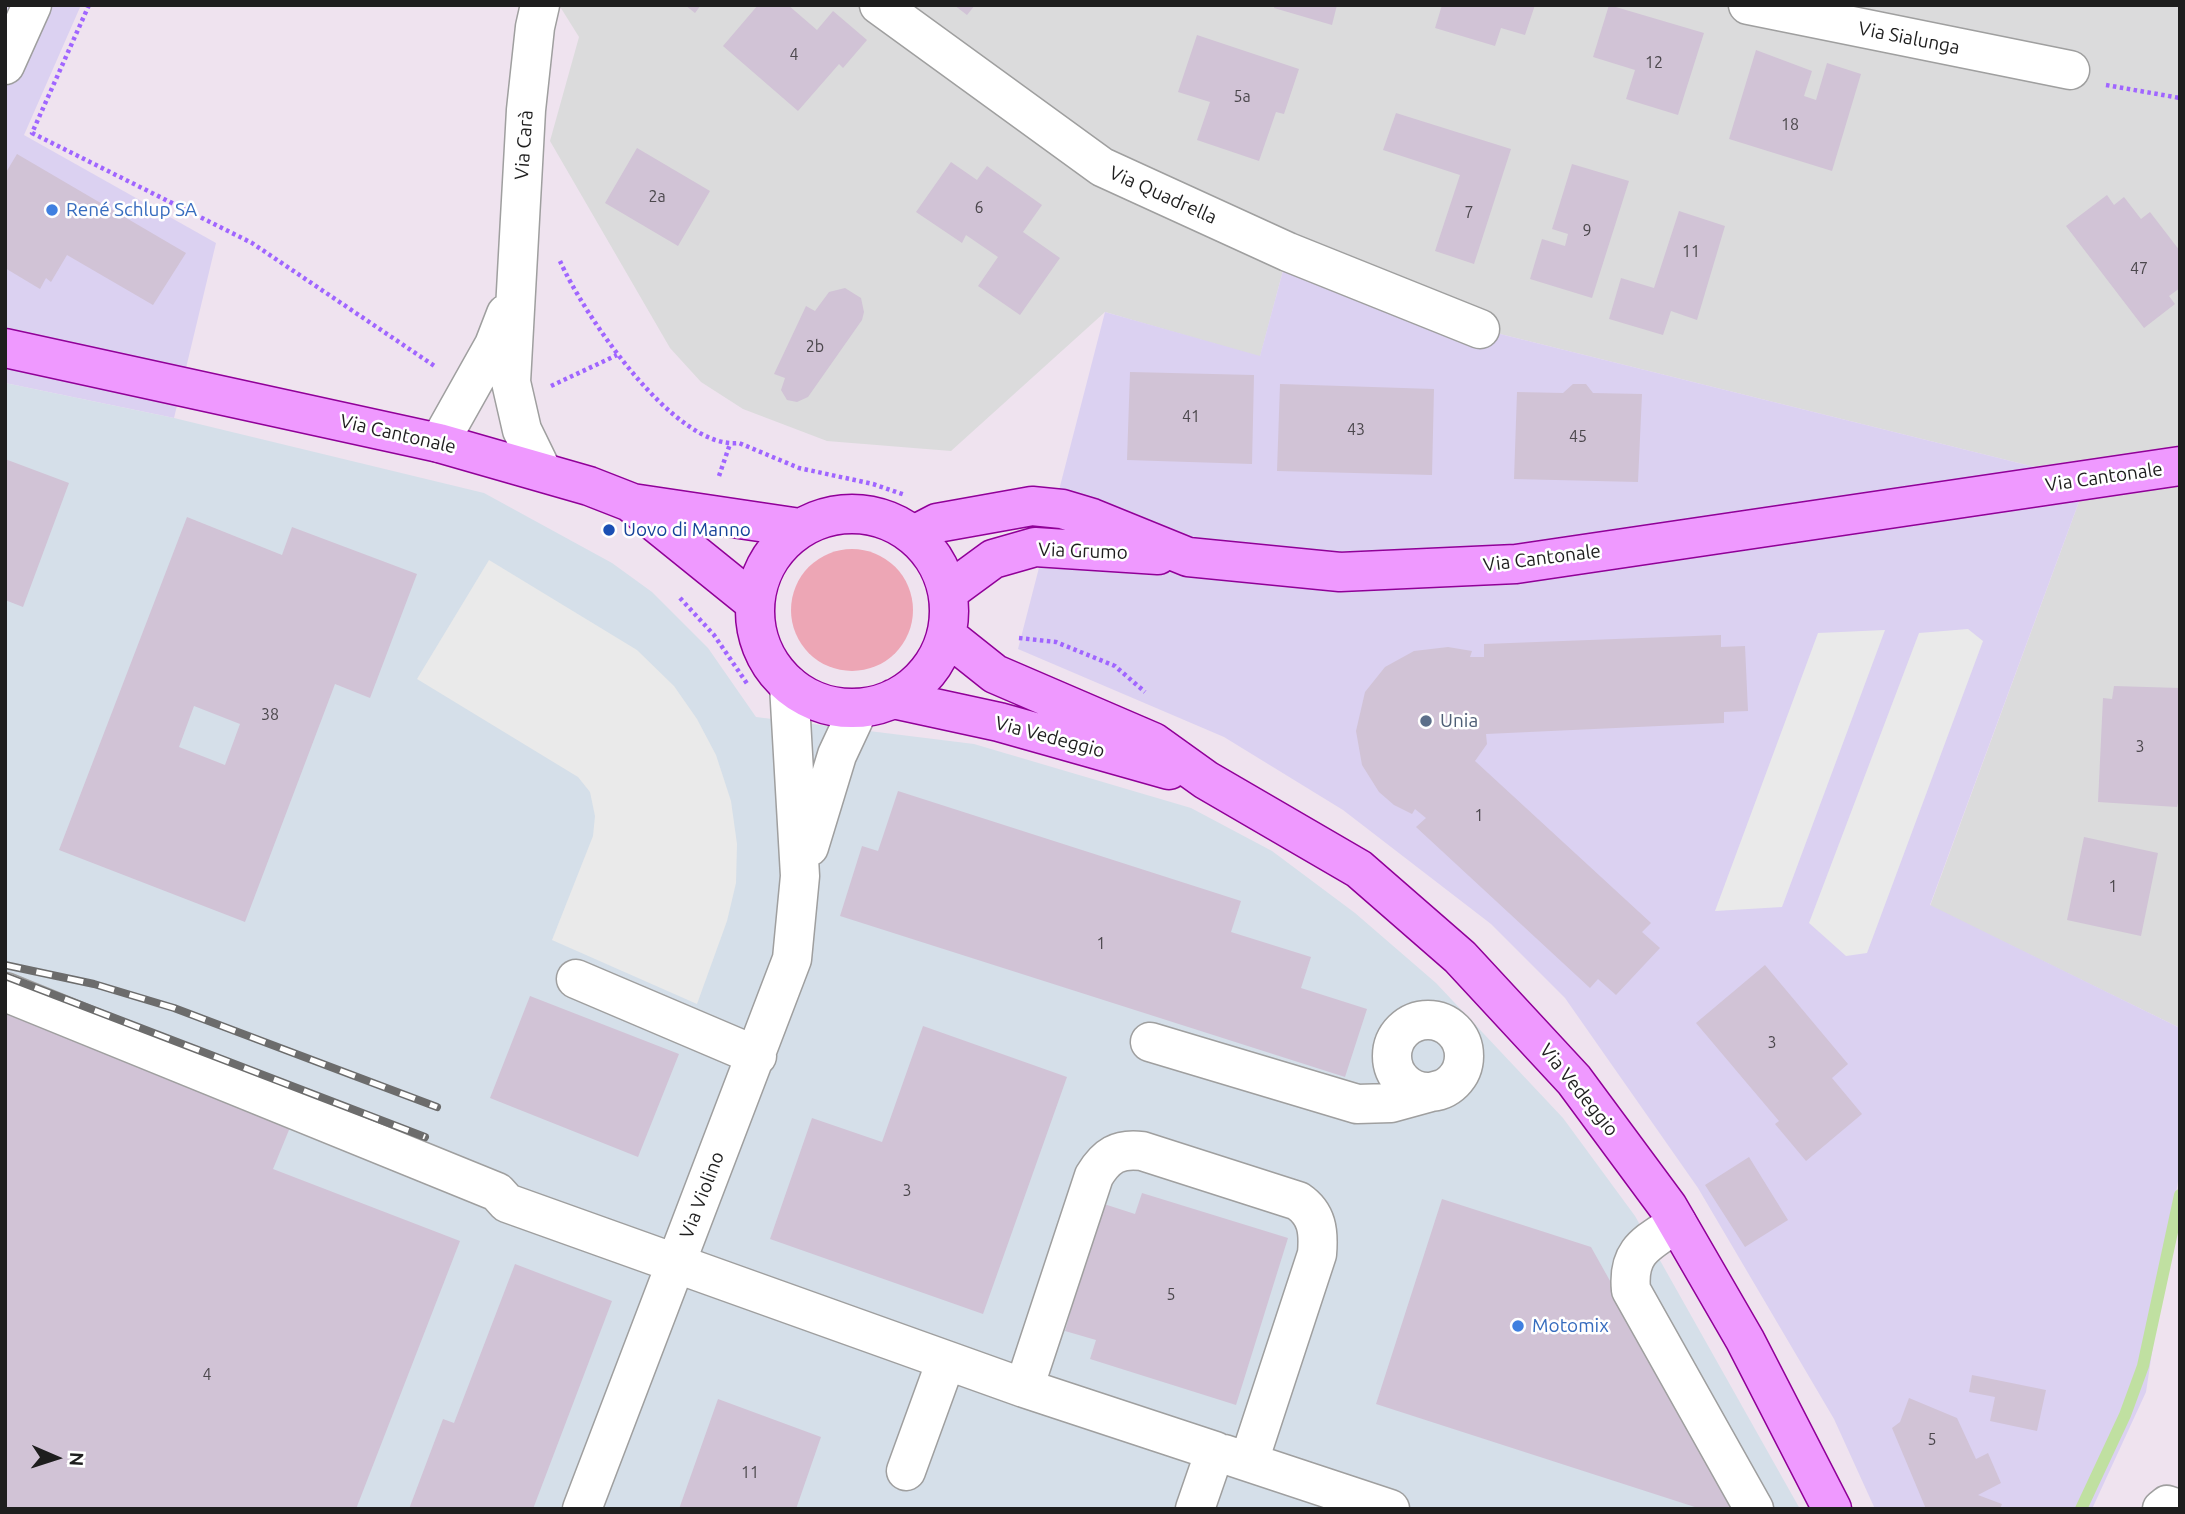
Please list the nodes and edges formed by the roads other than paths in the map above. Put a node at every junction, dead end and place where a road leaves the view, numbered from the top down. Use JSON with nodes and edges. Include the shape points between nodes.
{"nodes":[{"id":1,"x":32,"y":5,"type":"edge"},
{"id":2,"x":540,"y":5,"type":"edge"},
{"id":3,"x":878,"y":5,"type":"edge"},
{"id":4,"x":1748,"y":5,"type":"edge"},
{"id":5,"x":6,"y":62,"type":"edge"},
{"id":6,"x":2070,"y":70,"type":"road end"},
{"id":7,"x":515,"y":285,"type":"junction"},
{"id":8,"x":1480,"y":329,"type":"dead end"},
{"id":9,"x":5,"y":348,"type":"edge"},
{"id":10,"x":439,"y":443,"type":"junction"},
{"id":11,"x":2180,"y":466,"type":"edge"},
{"id":12,"x":542,"y":471,"type":"junction"},
{"id":13,"x":630,"y":502,"type":"junction"},
{"id":14,"x":800,"y":528,"type":"junction"},
{"id":15,"x":914,"y":535,"type":"junction"},
{"id":16,"x":1188,"y":557,"type":"junction"},
{"id":17,"x":947,"y":592,"type":"junction"},
{"id":18,"x":755,"y":603,"type":"junction"},
{"id":19,"x":946,"y":635,"type":"junction"},
{"id":20,"x":789,"y":685,"type":"junction"},
{"id":21,"x":876,"y":704,"type":"junction"},
{"id":22,"x":1206,"y":780,"type":"junction"},
{"id":23,"x":800,"y":876,"type":"junction"},
{"id":24,"x":576,"y":979,"type":"dead end"},
{"id":25,"x":5,"y":992,"type":"edge"},
{"id":26,"x":1150,"y":1042,"type":"dead end"},
{"id":27,"x":1393,"y":1051,"type":"junction"},
{"id":28,"x":757,"y":1056,"type":"junction"},
{"id":29,"x":1441,"y":1089,"type":"junction"},
{"id":30,"x":1325,"y":1097,"type":"junction"},
{"id":31,"x":1677,"y":1223,"type":"junction"},
{"id":32,"x":675,"y":1266,"type":"junction"},
{"id":33,"x":946,"y":1361,"type":"junction"},
{"id":34,"x":1024,"y":1388,"type":"junction"},
{"id":35,"x":1232,"y":1456,"type":"junction"},
{"id":36,"x":906,"y":1471,"type":"dead end"},
{"id":37,"x":582,"y":1509,"type":"edge"},
{"id":38,"x":1195,"y":1509,"type":"edge"},
{"id":39,"x":1390,"y":1509,"type":"edge"},
{"id":40,"x":1754,"y":1509,"type":"edge"},
{"id":41,"x":1832,"y":1509,"type":"edge"},
{"id":42,"x":2162,"y":1509,"type":"edge"},
{"id":43,"x":2179,"y":1509,"type":"edge"}],
"edges":[{"from":1,"to":5,"type":"street"},
{"from":2,"to":7,"type":"street","name":"Via Carà","via":[[526,110]]},
{"from":3,"to":8,"type":"street","name":"Via Quadrella","via":[[1101,167],[1288,252]]},
{"from":4,"to":6,"type":"street","name":"Via Sialunga"},
{"from":7,"to":10,"type":"street","via":[[494,345]]},
{"from":7,"to":12,"type":"street","via":[[512,394],[522,430]]},
{"from":9,"to":10,"type":"main road","name":"Via Cantonale"},
{"from":10,"to":12,"type":"main road","name":"Via Cantonale"},
{"from":11,"to":16,"type":"main road","name":"Via Cantonale","via":[[1516,564],[1340,572]]},
{"from":12,"to":13,"type":"main road","name":"Via Cantonale"},
{"from":13,"to":14,"type":"main road"},
{"from":13,"to":18,"type":"main road","name":"Via Cantonale"},
{"from":14,"to":15,"type":"main road","via":[[827,516],[858,513],[888,520]]},
{"from":14,"to":18,"type":"main road","via":[[774,553],[761,577]]},
{"from":15,"to":16,"type":"main road","name":"Via Cantonale","via":[[937,523],[1041,506],[1114,525]]},
{"from":15,"to":17,"type":"main road","via":[[935,560]]},
{"from":16,"to":17,"type":"main road","name":"Via Grumo","via":[[1035,547],[993,559]]},
{"from":17,"to":19,"type":"main road"},
{"from":18,"to":20,"type":"main road","via":[[762,649]]},
{"from":19,"to":21,"type":"main road","via":[[927,673]]},
{"from":19,"to":22,"type":"main road","name":"Via Vedeggio","via":[[995,674],[1153,742]]},
{"from":20,"to":21,"type":"main road","via":[[822,704]]},
{"from":20,"to":23,"type":"street"},
{"from":21,"to":22,"type":"main road","name":"Via Vedeggio","via":[[999,722]]},
{"from":21,"to":23,"type":"street","via":[[834,764]]},
{"from":22,"to":31,"type":"main road","name":"Via Vedeggio","via":[[1359,869],[1460,957],[1574,1080]]},
{"from":23,"to":28,"type":"street","name":"Via Violino","via":[[810,934]]},
{"from":24,"to":28,"type":"street"},
{"from":25,"to":32,"type":"street","via":[[497,1192],[507,1203]]},
{"from":26,"to":30,"type":"street"},
{"from":27,"to":29,"type":"street","via":[[1395,1070],[1402,1080],[1417,1090]]},
{"from":27,"to":29,"type":"street","via":[[1399,1036],[1412,1024],[1433,1021],[1449,1027],[1460,1040],[1464,1062],[1456,1079]]},
{"from":27,"to":30,"type":"street","via":[[1388,1071],[1371,1093],[1353,1099]]},
{"from":28,"to":32,"type":"street","name":"Via Violino"},
{"from":29,"to":30,"type":"street","via":[[1374,1105]]},
{"from":31,"to":40,"type":"street","via":[[1641,1248],[1629,1273],[1631,1290]]},
{"from":31,"to":41,"type":"main road","name":"Via Vedeggio","via":[[1745,1340]]},
{"from":32,"to":33,"type":"street"},
{"from":32,"to":37,"type":"street","name":"Via Violino"},
{"from":33,"to":34,"type":"street"},
{"from":33,"to":36,"type":"street"},
{"from":34,"to":35,"type":"street"},
{"from":34,"to":35,"type":"street","via":[[1102,1162],[1128,1149],[1220,1176],[1304,1205],[1316,1222],[1319,1238],[1317,1254]]},
{"from":35,"to":38,"type":"street"},
{"from":35,"to":39,"type":"street"},
{"from":42,"to":43,"type":"street","via":[[2166,1505]]}]}
